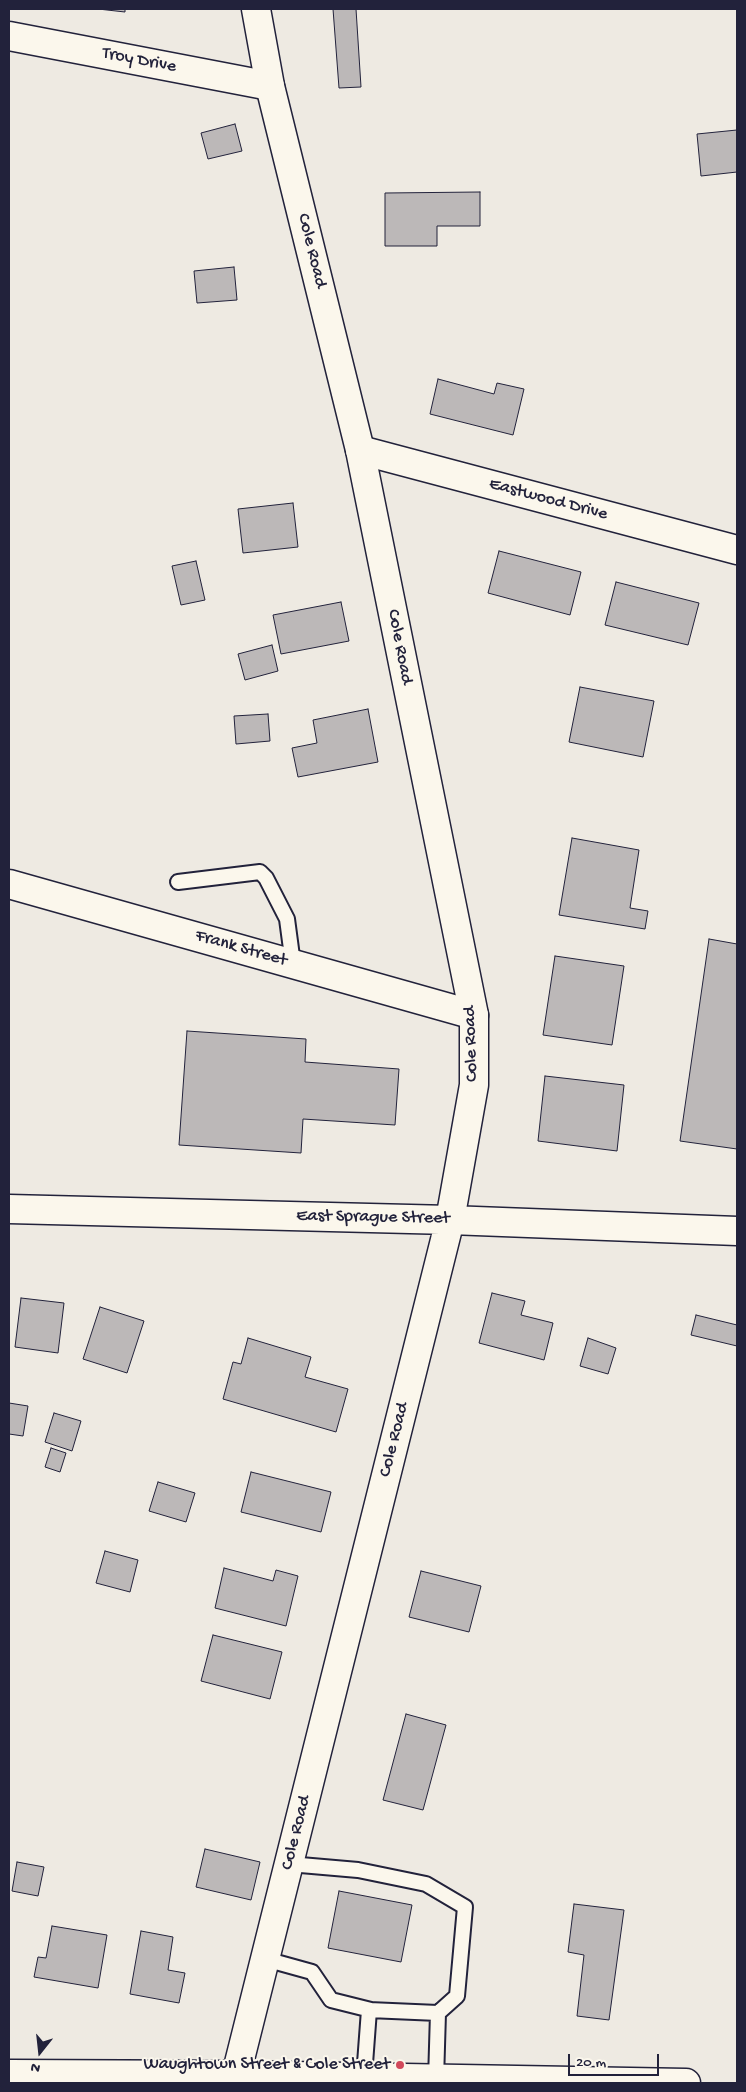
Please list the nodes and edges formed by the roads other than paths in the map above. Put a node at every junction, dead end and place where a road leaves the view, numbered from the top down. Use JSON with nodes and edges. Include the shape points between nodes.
{"nodes":[{"id":1,"x":256,"y":9,"type":"edge"},
{"id":2,"x":9,"y":36,"type":"edge"},
{"id":3,"x":270,"y":86,"type":"junction"},
{"id":4,"x":360,"y":450,"type":"junction"},
{"id":5,"x":737,"y":550,"type":"edge"},
{"id":6,"x":178,"y":882,"type":"dead end"},
{"id":7,"x":9,"y":884,"type":"edge"},
{"id":8,"x":292,"y":964,"type":"junction"},
{"id":9,"x":474,"y":1015,"type":"junction"},
{"id":10,"x":9,"y":1209,"type":"edge"},
{"id":11,"x":450,"y":1220,"type":"junction"},
{"id":12,"x":737,"y":1231,"type":"edge"},
{"id":13,"x":289,"y":1864,"type":"junction"},
{"id":14,"x":265,"y":1959,"type":"junction"},
{"id":15,"x":371,"y":2010,"type":"junction"},
{"id":16,"x":438,"y":2013,"type":"junction"},
{"id":17,"x":25,"y":2077,"type":"edge"},
{"id":18,"x":364,"y":2077,"type":"junction"},
{"id":19,"x":236,"y":2079,"type":"edge"},
{"id":20,"x":436,"y":2080,"type":"junction"},
{"id":21,"x":686,"y":2083,"type":"edge"}],
"edges":[{"from":1,"to":3,"type":"street","name":"Cole Road"},
{"from":2,"to":3,"type":"street","name":"Troy Drive"},
{"from":3,"to":4,"type":"street","name":"Cole Road"},
{"from":4,"to":5,"type":"street","name":"Eastwood Drive"},
{"from":4,"to":9,"type":"street","name":"Cole Road"},
{"from":6,"to":8,"type":"lane","via":[[260,872],[287,919]]},
{"from":7,"to":8,"type":"street","name":"Frank Street"},
{"from":8,"to":9,"type":"street","name":"Frank Street"},
{"from":9,"to":11,"type":"street","name":"Cole Road","via":[[474,1085]]},
{"from":10,"to":11,"type":"street","name":"East Sprague Street"},
{"from":11,"to":12,"type":"street","name":"East Sprague Street"},
{"from":11,"to":13,"type":"street","name":"Cole Road"},
{"from":13,"to":14,"type":"street","name":"Cole Road"},
{"from":13,"to":16,"type":"lane","via":[[358,1870],[426,1884],[465,1907],[458,1996]]},
{"from":14,"to":15,"type":"lane","via":[[312,1972],[331,2000]]},
{"from":14,"to":19,"type":"street","name":"Cole Road"},
{"from":15,"to":16,"type":"lane"},
{"from":15,"to":18,"type":"lane"},
{"from":16,"to":20,"type":"lane"},
{"from":17,"to":19,"type":"street"},
{"from":18,"to":19,"type":"street"},
{"from":18,"to":20,"type":"street"},
{"from":20,"to":21,"type":"street"}]}
